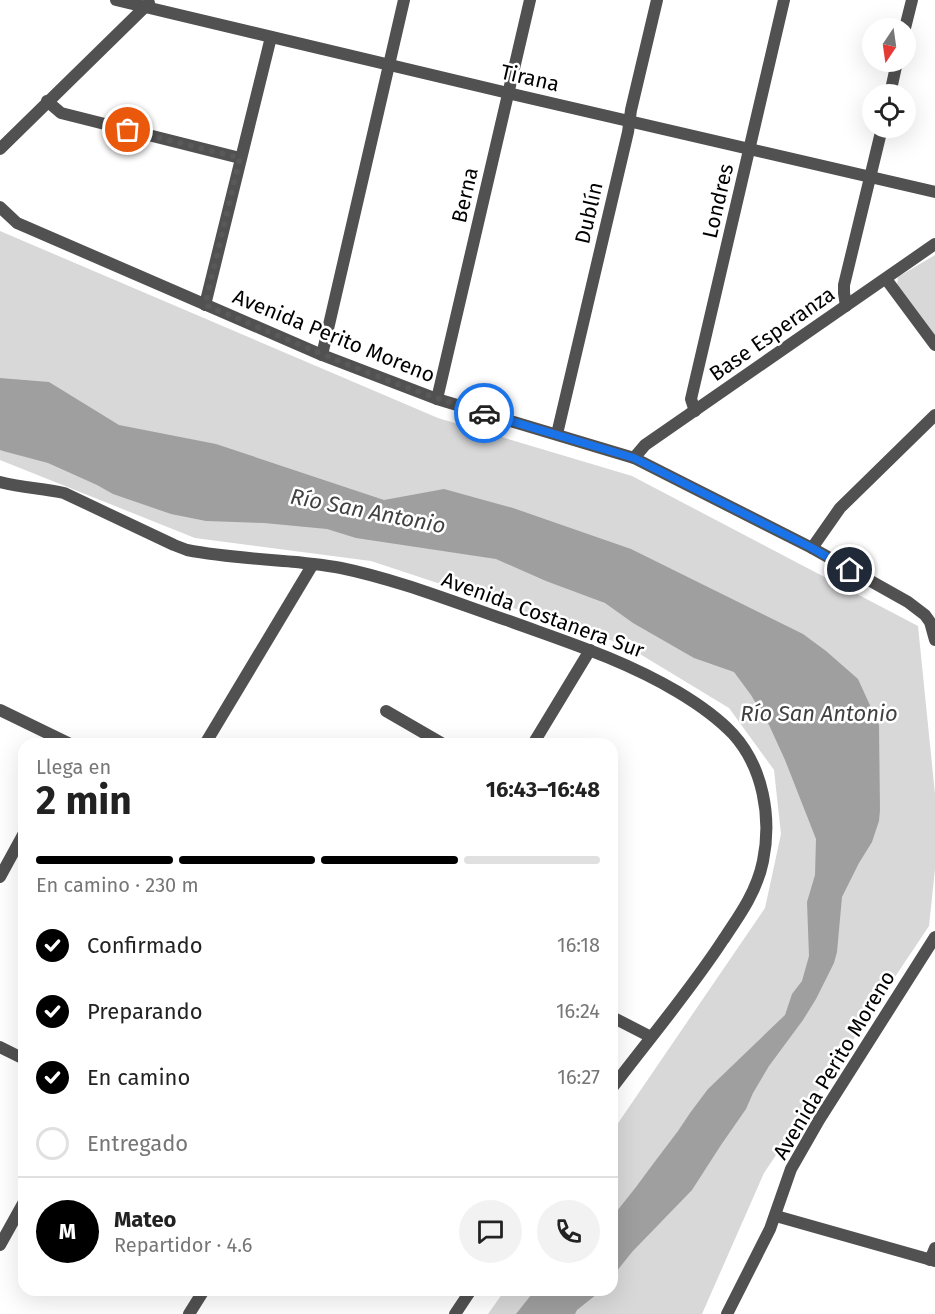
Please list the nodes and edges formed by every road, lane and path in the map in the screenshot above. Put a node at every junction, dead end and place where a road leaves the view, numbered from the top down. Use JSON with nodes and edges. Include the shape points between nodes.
{"nodes":[{"id":1,"x":116,"y":0,"type":"edge"},
{"id":2,"x":404,"y":0,"type":"edge"},
{"id":3,"x":530,"y":0,"type":"edge"},
{"id":4,"x":657,"y":0,"type":"edge"},
{"id":5,"x":784,"y":0,"type":"edge"},
{"id":6,"x":912,"y":0,"type":"edge"},
{"id":7,"x":149,"y":3,"type":"edge"},
{"id":8,"x":908,"y":18,"type":"edge"},
{"id":9,"x":271,"y":37,"type":"junction"},
{"id":10,"x":389,"y":65,"type":"junction"},
{"id":11,"x":508,"y":93,"type":"junction"},
{"id":12,"x":47,"y":102,"type":"junction"},
{"id":13,"x":630,"y":121,"type":"junction"},
{"id":14,"x":880,"y":138,"type":"edge"},
{"id":15,"x":0,"y":149,"type":"edge"},
{"id":16,"x":750,"y":149,"type":"junction"},
{"id":17,"x":240,"y":158,"type":"junction"},
{"id":18,"x":871,"y":177,"type":"junction"},
{"id":19,"x":935,"y":192,"type":"edge"},
{"id":20,"x":0,"y":207,"type":"edge"},
{"id":21,"x":935,"y":244,"type":"edge"},
{"id":22,"x":886,"y":279,"type":"junction"},
{"id":23,"x":205,"y":305,"type":"junction"},
{"id":24,"x":846,"y":306,"type":"junction"},
{"id":25,"x":935,"y":345,"type":"edge"},
{"id":26,"x":322,"y":355,"type":"junction"},
{"id":27,"x":437,"y":399,"type":"junction"},
{"id":28,"x":695,"y":411,"type":"junction"},
{"id":29,"x":935,"y":415,"type":"edge"},
{"id":30,"x":557,"y":434,"type":"junction"},
{"id":31,"x":634,"y":458,"type":"junction"},
{"id":32,"x":0,"y":482,"type":"edge"},
{"id":33,"x":812,"y":548,"type":"junction"},
{"id":34,"x":313,"y":564,"type":"junction"},
{"id":35,"x":930,"y":612,"type":"edge"},
{"id":36,"x":935,"y":640,"type":"edge"},
{"id":37,"x":590,"y":650,"type":"junction"},
{"id":38,"x":0,"y":710,"type":"edge"},
{"id":39,"x":386,"y":711,"type":"dead end"},
{"id":40,"x":58,"y":738,"type":"edge"},
{"id":41,"x":210,"y":738,"type":"edge"},
{"id":42,"x":433,"y":738,"type":"edge"},
{"id":43,"x":537,"y":738,"type":"edge"},
{"id":44,"x":18,"y":844,"type":"edge"},
{"id":45,"x":0,"y":877,"type":"edge"},
{"id":46,"x":935,"y":937,"type":"edge"},
{"id":47,"x":618,"y":1020,"type":"edge"},
{"id":48,"x":651,"y":1036,"type":"junction"},
{"id":49,"x":0,"y":1047,"type":"edge"},
{"id":50,"x":18,"y":1056,"type":"edge"},
{"id":51,"x":618,"y":1080,"type":"edge"},
{"id":52,"x":18,"y":1213,"type":"edge"},
{"id":53,"x":776,"y":1216,"type":"junction"},
{"id":54,"x":0,"y":1245,"type":"edge"},
{"id":55,"x":933,"y":1256,"type":"edge"},
{"id":56,"x":200,"y":1296,"type":"edge"},
{"id":57,"x":467,"y":1296,"type":"edge"},
{"id":58,"x":189,"y":1314,"type":"edge"},
{"id":59,"x":455,"y":1314,"type":"edge"},
{"id":60,"x":728,"y":1314,"type":"edge"}],
"edges":[{"from":1,"to":7,"type":"street","name":"Tirana"},
{"from":2,"to":10,"type":"street"},
{"from":3,"to":11,"type":"street","name":"Berna"},
{"from":4,"to":13,"type":"street","name":"Dublín"},
{"from":5,"to":16,"type":"street","name":"Londres"},
{"from":6,"to":8,"type":"street"},
{"from":7,"to":9,"type":"street","name":"Tirana"},
{"from":7,"to":12,"type":"street"},
{"from":9,"to":10,"type":"street","name":"Tirana"},
{"from":9,"to":17,"type":"street"},
{"from":10,"to":11,"type":"street","name":"Tirana"},
{"from":10,"to":26,"type":"street"},
{"from":11,"to":13,"type":"street","name":"Tirana"},
{"from":11,"to":27,"type":"street","name":"Berna"},
{"from":12,"to":15,"type":"street"},
{"from":12,"to":17,"type":"street","via":[[61,113]]},
{"from":13,"to":16,"type":"street","name":"Tirana"},
{"from":13,"to":30,"type":"street","name":"Dublín"},
{"from":14,"to":18,"type":"street"},
{"from":16,"to":18,"type":"street","name":"Tirana"},
{"from":16,"to":28,"type":"street","name":"Londres","via":[[691,399]]},
{"from":17,"to":23,"type":"street"},
{"from":18,"to":19,"type":"street","name":"Tirana"},
{"from":18,"to":24,"type":"street","via":[[844,285]]},
{"from":20,"to":23,"type":"street","name":"Avenida Perito Moreno","via":[[17,223]]},
{"from":21,"to":22,"type":"street","name":"Base Esperanza"},
{"from":22,"to":24,"type":"street","name":"Base Esperanza"},
{"from":22,"to":25,"type":"street"},
{"from":23,"to":26,"type":"street","name":"Avenida Perito Moreno"},
{"from":24,"to":28,"type":"street","name":"Base Esperanza"},
{"from":26,"to":27,"type":"street","name":"Avenida Perito Moreno"},
{"from":27,"to":30,"type":"street","name":"Avenida Perito Moreno"},
{"from":28,"to":31,"type":"street","name":"Base Esperanza","via":[[645,445]]},
{"from":29,"to":33,"type":"street","via":[[840,508]]},
{"from":30,"to":31,"type":"street","name":"Avenida Perito Moreno"},
{"from":31,"to":33,"type":"street","name":"Avenida Perito Moreno"},
{"from":32,"to":34,"type":"street","name":"Avenida Costanera Sur","via":[[64,493],[187,550]]},
{"from":33,"to":35,"type":"street","name":"Avenida Perito Moreno"},
{"from":34,"to":37,"type":"street","name":"Avenida Costanera Sur","via":[[340,567],[413,588]]},
{"from":34,"to":41,"type":"street"},
{"from":35,"to":36,"type":"street","name":"Avenida Perito Moreno"},
{"from":37,"to":43,"type":"street"},
{"from":37,"to":48,"type":"street","name":"Avenida Costanera Sur","via":[[650,676],[705,708],[734,735],[758,776],[767,819],[763,860],[750,898],[703,971]]},
{"from":38,"to":40,"type":"street"},
{"from":39,"to":42,"type":"street"},
{"from":44,"to":45,"type":"street"},
{"from":46,"to":53,"type":"street","name":"Avenida Perito Moreno","via":[[819,1119],[791,1169]]},
{"from":47,"to":48,"type":"street"},
{"from":48,"to":51,"type":"street","name":"Avenida Costanera Sur"},
{"from":49,"to":50,"type":"street"},
{"from":52,"to":54,"type":"street"},
{"from":53,"to":55,"type":"street"},
{"from":53,"to":60,"type":"street","name":"Avenida Perito Moreno"},
{"from":56,"to":58,"type":"street"},
{"from":57,"to":59,"type":"street"}]}
